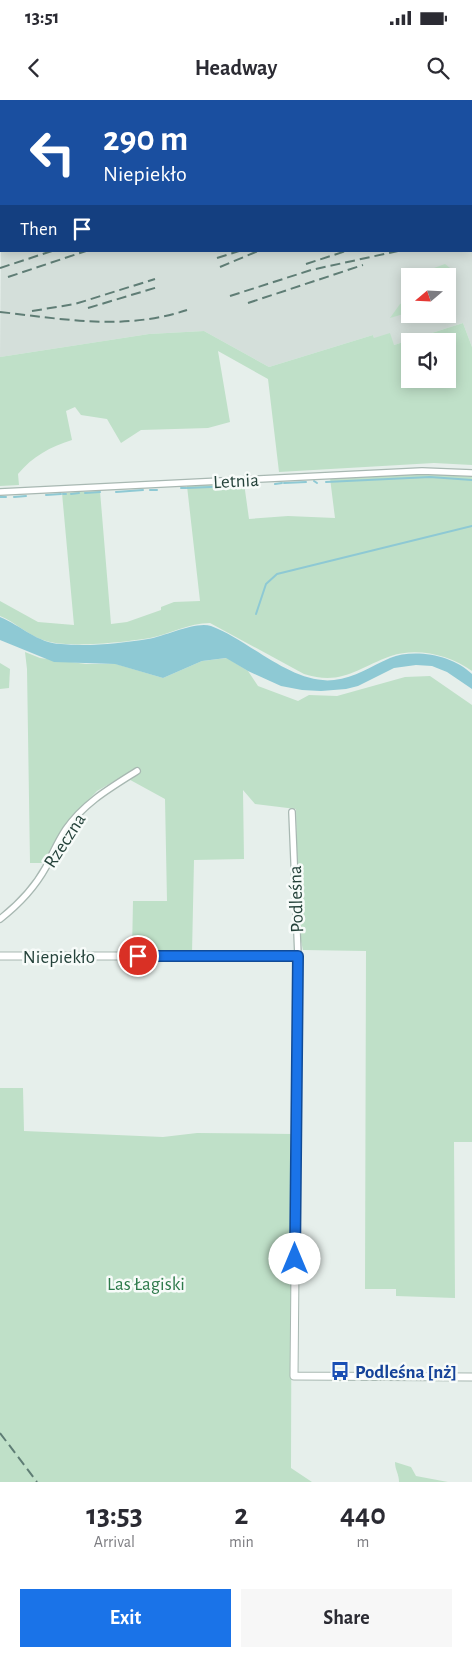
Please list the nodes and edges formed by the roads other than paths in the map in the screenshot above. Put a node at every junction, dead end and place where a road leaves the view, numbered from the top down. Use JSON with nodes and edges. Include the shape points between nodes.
{"nodes":[{"id":1,"x":472,"y":473,"type":"edge"},
{"id":2,"x":0,"y":492,"type":"edge"},
{"id":3,"x":137,"y":771,"type":"dead end"},
{"id":4,"x":292,"y":812,"type":"dead end"},
{"id":5,"x":0,"y":919,"type":"edge"},
{"id":6,"x":0,"y":956,"type":"edge"},
{"id":7,"x":298,"y":956,"type":"junction"},
{"id":8,"x":472,"y":1377,"type":"edge"}],
"edges":[{"from":1,"to":2,"type":"street","name":"Letnia","via":[[429,470]]},
{"from":3,"to":5,"type":"street","name":"Rzeczna","via":[[86,806],[65,830],[45,869],[26,895]]},
{"from":4,"to":7,"type":"street","name":"Podleśna"},
{"from":6,"to":7,"type":"street","name":"Niepiekło"},
{"from":7,"to":8,"type":"street","name":"Podleśna","via":[[294,1376]]}]}
